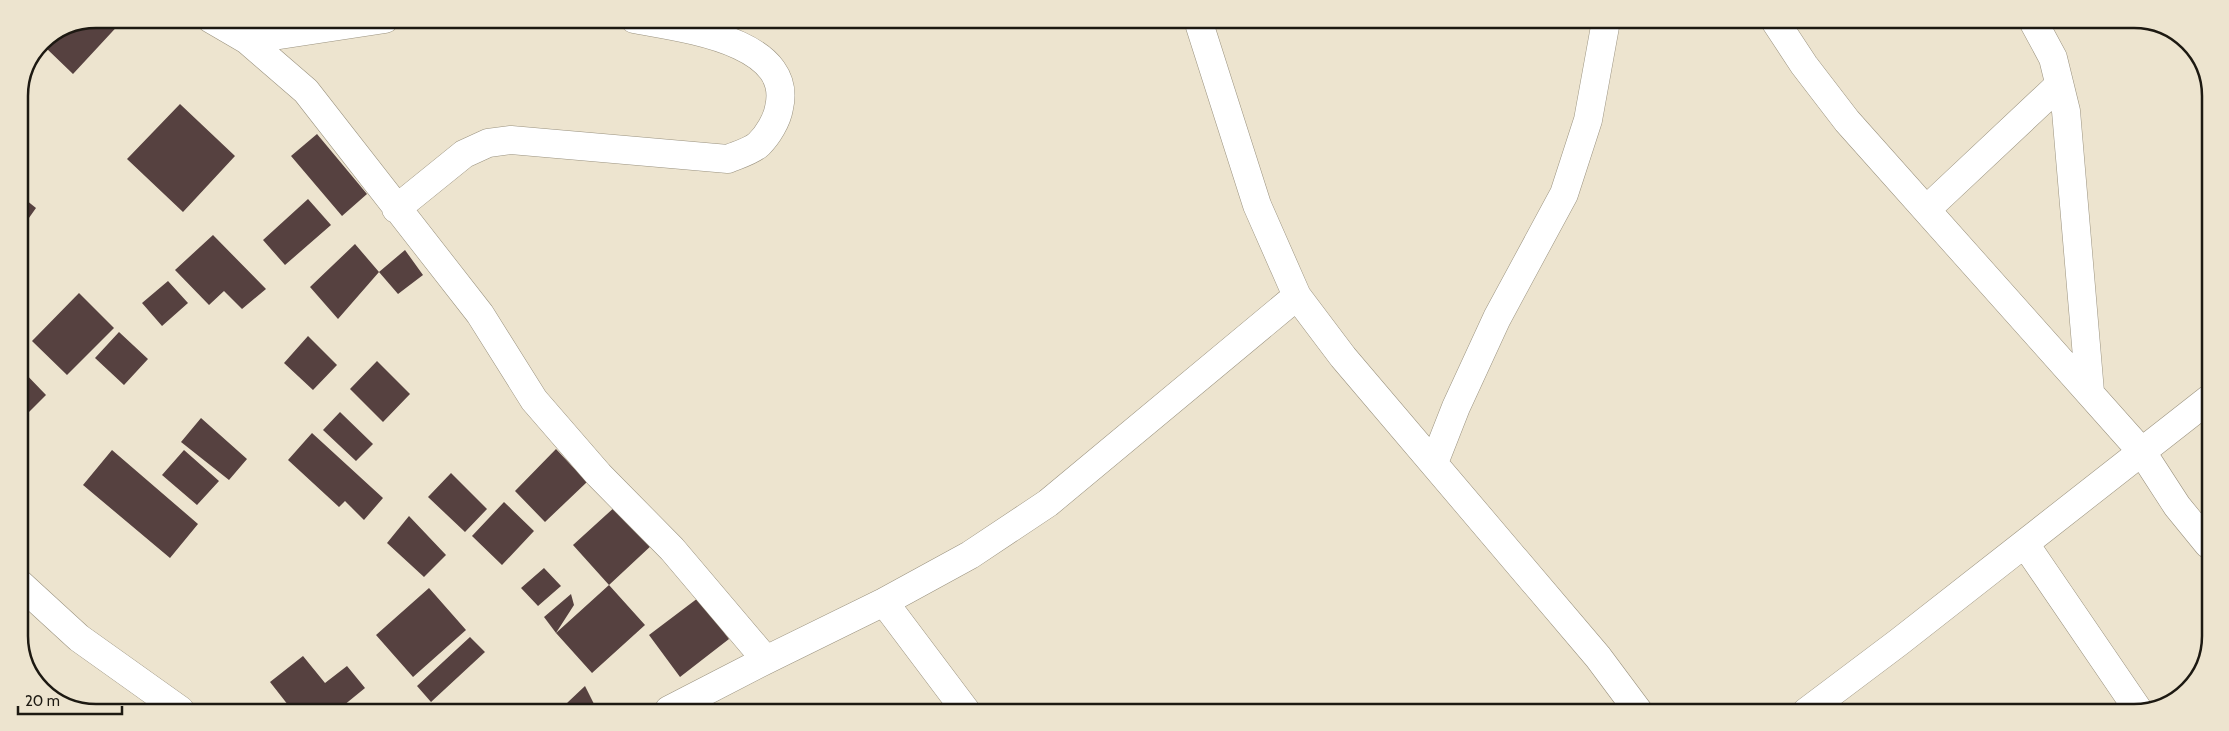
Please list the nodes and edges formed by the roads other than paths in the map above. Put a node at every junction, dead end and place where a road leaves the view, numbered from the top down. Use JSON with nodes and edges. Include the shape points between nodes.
{"nodes":[{"id":1,"x":226,"y":28,"type":"edge"},
{"id":2,"x":326,"y":28,"type":"edge"},
{"id":3,"x":680,"y":28,"type":"edge"},
{"id":4,"x":1201,"y":28,"type":"edge"},
{"id":5,"x":1605,"y":28,"type":"edge"},
{"id":6,"x":1780,"y":28,"type":"edge"},
{"id":7,"x":2036,"y":28,"type":"edge"},
{"id":8,"x":247,"y":40,"type":"junction"},
{"id":9,"x":2060,"y":85,"type":"junction"},
{"id":10,"x":396,"y":209,"type":"junction"},
{"id":11,"x":1927,"y":209,"type":"junction"},
{"id":12,"x":1297,"y":296,"type":"junction"},
{"id":13,"x":2090,"y":392,"type":"junction"},
{"id":14,"x":2202,"y":404,"type":"edge"},
{"id":15,"x":2142,"y":452,"type":"junction"},
{"id":16,"x":1434,"y":463,"type":"junction"},
{"id":17,"x":2202,"y":536,"type":"edge"},
{"id":18,"x":2025,"y":544,"type":"junction"},
{"id":19,"x":28,"y":591,"type":"edge"},
{"id":20,"x":884,"y":602,"type":"junction"},
{"id":21,"x":766,"y":660,"type":"junction"},
{"id":22,"x":172,"y":704,"type":"edge"},
{"id":23,"x":681,"y":704,"type":"edge"},
{"id":24,"x":961,"y":704,"type":"edge"},
{"id":25,"x":1633,"y":704,"type":"edge"},
{"id":26,"x":1816,"y":704,"type":"edge"},
{"id":27,"x":2135,"y":704,"type":"edge"}],
"edges":[{"from":1,"to":8,"type":"street"},
{"from":2,"to":8,"type":"street"},
{"from":3,"to":10,"type":"street","via":[[708,33],[758,55],[774,70],[782,95],[777,118],[758,145],[728,159],[511,140],[488,143],[464,154]]},
{"from":4,"to":12,"type":"street","via":[[1257,205]]},
{"from":5,"to":16,"type":"street","via":[[1588,120],[1564,194],[1497,318]]},
{"from":6,"to":11,"type":"street","via":[[1847,121]]},
{"from":7,"to":9,"type":"street","via":[[2053,58]]},
{"from":8,"to":10,"type":"street","via":[[306,91]]},
{"from":9,"to":11,"type":"street"},
{"from":9,"to":13,"type":"street","via":[[2066,111]]},
{"from":10,"to":21,"type":"street","via":[[480,314],[548,418],[672,549]]},
{"from":11,"to":13,"type":"street"},
{"from":12,"to":16,"type":"street","via":[[1343,357]]},
{"from":12,"to":20,"type":"street","via":[[1048,504],[970,556]]},
{"from":13,"to":15,"type":"street"},
{"from":14,"to":15,"type":"street"},
{"from":15,"to":17,"type":"street","via":[[2177,506]]},
{"from":15,"to":18,"type":"street"},
{"from":16,"to":25,"type":"street","via":[[1598,657]]},
{"from":18,"to":26,"type":"street"},
{"from":18,"to":27,"type":"street"},
{"from":19,"to":22,"type":"street","via":[[79,638]]},
{"from":20,"to":21,"type":"street"},
{"from":20,"to":24,"type":"street"},
{"from":21,"to":23,"type":"street"}]}
